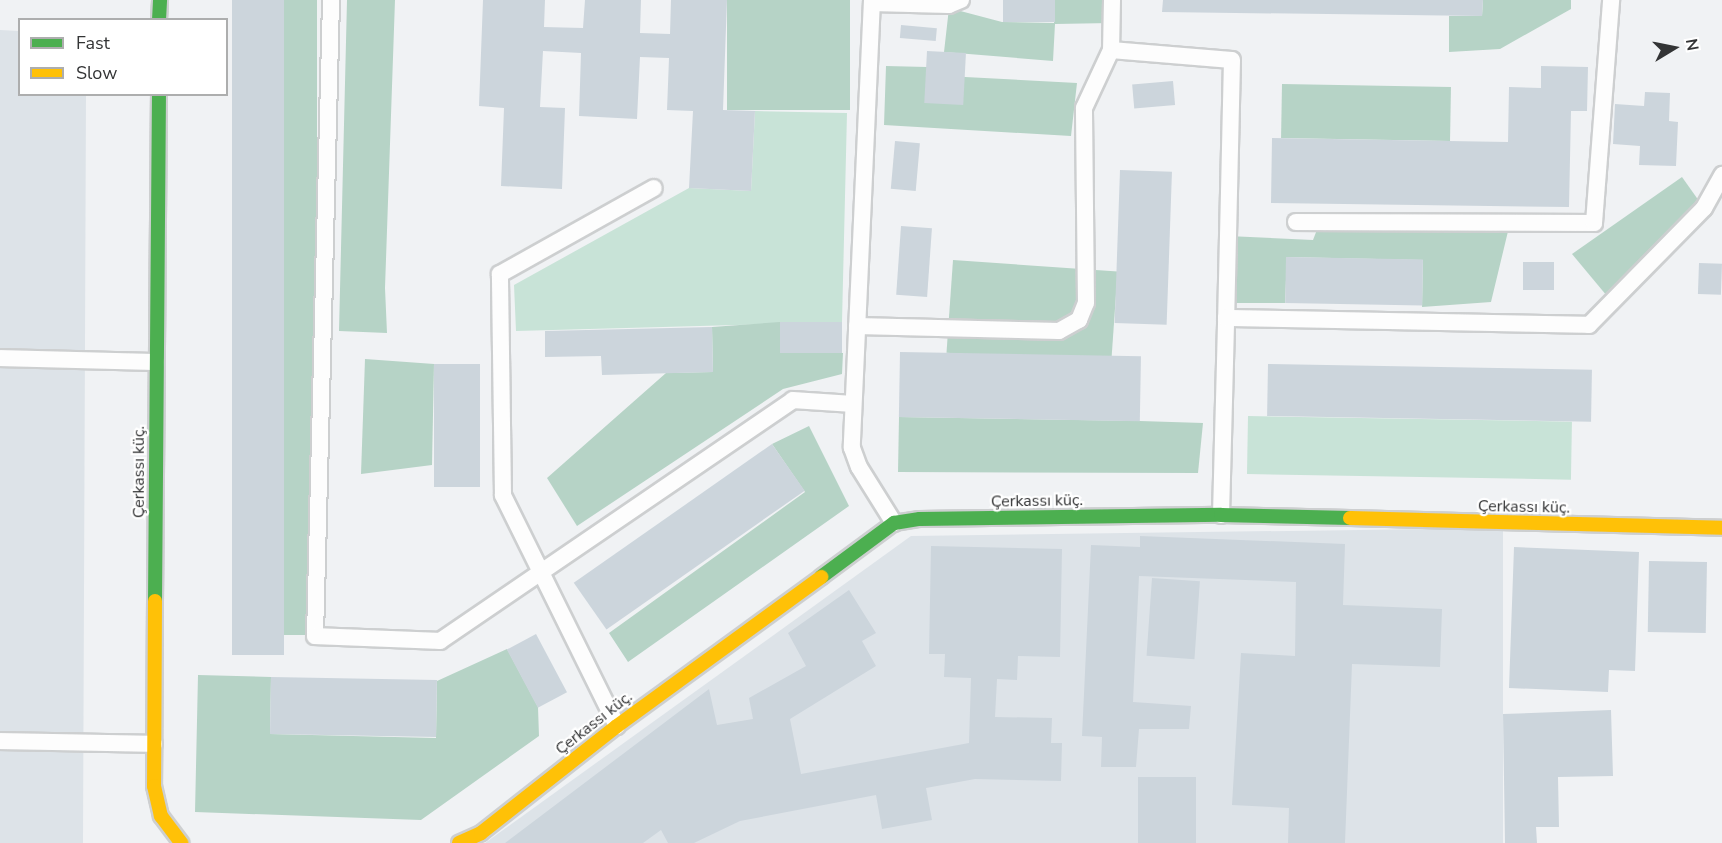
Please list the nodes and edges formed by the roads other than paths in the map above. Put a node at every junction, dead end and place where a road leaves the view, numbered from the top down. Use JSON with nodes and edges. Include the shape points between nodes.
{"nodes":[{"id":1,"x":160,"y":0,"type":"edge"},
{"id":2,"x":331,"y":0,"type":"edge"},
{"id":3,"x":961,"y":0,"type":"edge"},
{"id":4,"x":1112,"y":0,"type":"edge"},
{"id":5,"x":1611,"y":0,"type":"edge"},
{"id":6,"x":872,"y":2,"type":"edge"},
{"id":7,"x":159,"y":18,"type":"edge"},
{"id":8,"x":1110,"y":50,"type":"junction"},
{"id":9,"x":159,"y":96,"type":"edge"},
{"id":10,"x":1722,"y":175,"type":"edge"},
{"id":11,"x":654,"y":188,"type":"dead end"},
{"id":12,"x":1296,"y":222,"type":"dead end"},
{"id":13,"x":1226,"y":318,"type":"junction"},
{"id":14,"x":856,"y":326,"type":"junction"},
{"id":15,"x":0,"y":358,"type":"edge"},
{"id":16,"x":156,"y":362,"type":"junction"},
{"id":17,"x":853,"y":404,"type":"junction"},
{"id":18,"x":1221,"y":515,"type":"junction"},
{"id":19,"x":894,"y":523,"type":"junction"},
{"id":20,"x":1722,"y":528,"type":"edge"},
{"id":21,"x":538,"y":573,"type":"junction"},
{"id":22,"x":617,"y":726,"type":"junction"},
{"id":23,"x":0,"y":741,"type":"edge"},
{"id":24,"x":154,"y":744,"type":"junction"},
{"id":25,"x":483,"y":838,"type":"edge"},
{"id":26,"x":181,"y":843,"type":"edge"},
{"id":27,"x":459,"y":843,"type":"edge"}],
"edges":[{"from":1,"to":7,"type":"street"},
{"from":2,"to":21,"type":"lane","via":[[315,636],[440,641]]},
{"from":3,"to":6,"type":"lane","via":[[949,5]]},
{"from":4,"to":8,"type":"lane"},
{"from":5,"to":12,"type":"lane","via":[[1593,223]]},
{"from":6,"to":14,"type":"lane"},
{"from":8,"to":13,"type":"lane","via":[[1232,60]]},
{"from":8,"to":14,"type":"lane","via":[[1084,108],[1086,303],[1079,320],[1059,331]]},
{"from":9,"to":16,"type":"street","name":"Çerkassı küç."},
{"from":10,"to":13,"type":"lane","via":[[1704,208],[1589,325]]},
{"from":11,"to":21,"type":"lane","via":[[500,274],[503,495]]},
{"from":13,"to":18,"type":"lane"},
{"from":14,"to":17,"type":"lane"},
{"from":15,"to":16,"type":"lane"},
{"from":16,"to":24,"type":"street","name":"Çerkassı küç."},
{"from":17,"to":19,"type":"lane","via":[[852,448],[859,467]]},
{"from":17,"to":21,"type":"lane","via":[[793,400]]},
{"from":18,"to":19,"type":"street","name":"Çerkassı küç.","via":[[920,519]]},
{"from":18,"to":20,"type":"street","name":"Çerkassı küç."},
{"from":19,"to":22,"type":"street","name":"Çerkassı küç."},
{"from":21,"to":22,"type":"lane"},
{"from":22,"to":25,"type":"street","name":"Çerkassı küç."},
{"from":23,"to":24,"type":"lane"},
{"from":24,"to":26,"type":"street","name":"Çerkassı küç.","via":[[156,799],[166,825]]},
{"from":25,"to":27,"type":"street","name":"Çerkassı küç."}]}
